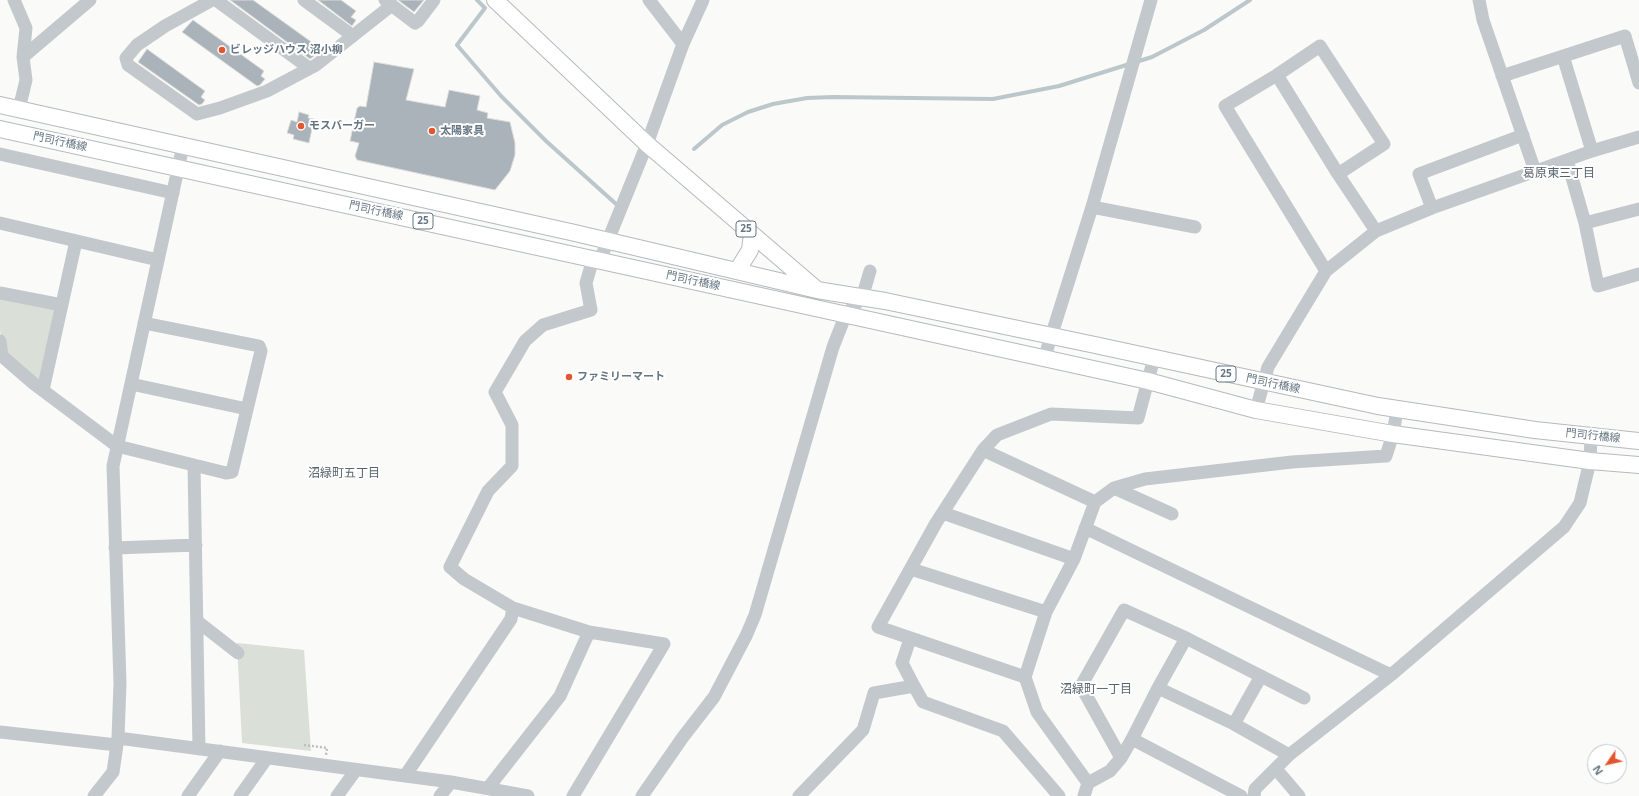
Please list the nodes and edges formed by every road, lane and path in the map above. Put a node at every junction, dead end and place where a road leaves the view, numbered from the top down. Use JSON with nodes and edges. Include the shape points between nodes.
{"nodes":[{"id":1,"x":14,"y":0,"type":"edge"},
{"id":2,"x":90,"y":0,"type":"edge"},
{"id":3,"x":212,"y":0,"type":"edge"},
{"id":4,"x":216,"y":0,"type":"edge"},
{"id":5,"x":304,"y":0,"type":"edge"},
{"id":6,"x":434,"y":0,"type":"edge"},
{"id":7,"x":495,"y":0,"type":"edge"},
{"id":8,"x":649,"y":0,"type":"edge"},
{"id":9,"x":703,"y":0,"type":"edge"},
{"id":10,"x":1151,"y":0,"type":"edge"},
{"id":11,"x":1479,"y":0,"type":"edge"},
{"id":12,"x":389,"y":2,"type":"edge"},
{"id":13,"x":353,"y":36,"type":"junction"},
{"id":14,"x":683,"y":44,"type":"junction"},
{"id":15,"x":1563,"y":56,"type":"junction"},
{"id":16,"x":23,"y":57,"type":"junction"},
{"id":17,"x":309,"y":68,"type":"junction"},
{"id":18,"x":1277,"y":75,"type":"junction"},
{"id":19,"x":1502,"y":76,"type":"junction"},
{"id":20,"x":1639,"y":83,"type":"edge"},
{"id":21,"x":0,"y":105,"type":"edge"},
{"id":22,"x":19,"y":109,"type":"junction"},
{"id":23,"x":0,"y":129,"type":"edge"},
{"id":24,"x":1523,"y":135,"type":"junction"},
{"id":25,"x":1638,"y":141,"type":"edge"},
{"id":26,"x":647,"y":144,"type":"junction"},
{"id":27,"x":183,"y":146,"type":"junction"},
{"id":28,"x":1592,"y":151,"type":"junction"},
{"id":29,"x":0,"y":154,"type":"edge"},
{"id":30,"x":1567,"y":160,"type":"junction"},
{"id":31,"x":178,"y":168,"type":"junction"},
{"id":32,"x":1535,"y":171,"type":"junction"},
{"id":33,"x":1338,"y":174,"type":"junction"},
{"id":34,"x":173,"y":192,"type":"junction"},
{"id":35,"x":1092,"y":207,"type":"junction"},
{"id":36,"x":1432,"y":208,"type":"junction"},
{"id":37,"x":1639,"y":209,"type":"edge"},
{"id":38,"x":0,"y":223,"type":"edge"},
{"id":39,"x":1585,"y":224,"type":"junction"},
{"id":40,"x":1195,"y":227,"type":"dead end"},
{"id":41,"x":1376,"y":231,"type":"junction"},
{"id":42,"x":752,"y":234,"type":"junction"},
{"id":43,"x":76,"y":241,"type":"junction"},
{"id":44,"x":607,"y":241,"type":"junction"},
{"id":45,"x":596,"y":259,"type":"junction"},
{"id":46,"x":158,"y":260,"type":"junction"},
{"id":47,"x":738,"y":271,"type":"junction"},
{"id":48,"x":870,"y":271,"type":"dead end"},
{"id":49,"x":1326,"y":271,"type":"junction"},
{"id":50,"x":1639,"y":274,"type":"edge"},
{"id":51,"x":817,"y":290,"type":"junction"},
{"id":52,"x":0,"y":293,"type":"edge"},
{"id":53,"x":862,"y":298,"type":"junction"},
{"id":54,"x":62,"y":305,"type":"junction"},
{"id":55,"x":846,"y":314,"type":"junction"},
{"id":56,"x":144,"y":323,"type":"junction"},
{"id":57,"x":1050,"y":336,"type":"junction"},
{"id":58,"x":0,"y":341,"type":"edge"},
{"id":59,"x":1154,"y":358,"type":"junction"},
{"id":60,"x":1044,"y":359,"type":"junction"},
{"id":61,"x":1148,"y":381,"type":"junction"},
{"id":62,"x":1262,"y":382,"type":"junction"},
{"id":63,"x":131,"y":384,"type":"junction"},
{"id":64,"x":43,"y":390,"type":"junction"},
{"id":65,"x":247,"y":409,"type":"junction"},
{"id":66,"x":1256,"y":410,"type":"junction"},
{"id":67,"x":1397,"y":410,"type":"junction"},
{"id":68,"x":1393,"y":434,"type":"junction"},
{"id":69,"x":1591,"y":436,"type":"junction"},
{"id":70,"x":1639,"y":441,"type":"edge"},
{"id":71,"x":118,"y":446,"type":"junction"},
{"id":72,"x":983,"y":450,"type":"junction"},
{"id":73,"x":1590,"y":461,"type":"junction"},
{"id":74,"x":194,"y":465,"type":"junction"},
{"id":75,"x":1639,"y":465,"type":"edge"},
{"id":76,"x":1114,"y":488,"type":"junction"},
{"id":77,"x":1095,"y":502,"type":"junction"},
{"id":78,"x":943,"y":514,"type":"junction"},
{"id":79,"x":1172,"y":514,"type":"dead end"},
{"id":80,"x":1084,"y":528,"type":"junction"},
{"id":81,"x":196,"y":545,"type":"junction"},
{"id":82,"x":115,"y":548,"type":"junction"},
{"id":83,"x":1074,"y":559,"type":"junction"},
{"id":84,"x":911,"y":569,"type":"junction"},
{"id":85,"x":514,"y":608,"type":"junction"},
{"id":86,"x":1046,"y":612,"type":"junction"},
{"id":87,"x":197,"y":621,"type":"junction"},
{"id":88,"x":589,"y":632,"type":"junction"},
{"id":89,"x":1186,"y":638,"type":"junction"},
{"id":90,"x":910,"y":639,"type":"junction"},
{"id":91,"x":238,"y":653,"type":"dead end"},
{"id":92,"x":1391,"y":675,"type":"junction"},
{"id":93,"x":1261,"y":676,"type":"junction"},
{"id":94,"x":1025,"y":677,"type":"junction"},
{"id":95,"x":914,"y":686,"type":"junction"},
{"id":96,"x":1158,"y":688,"type":"junction"},
{"id":97,"x":1304,"y":698,"type":"dead end"},
{"id":98,"x":1234,"y":724,"type":"junction"},
{"id":99,"x":0,"y":732,"type":"edge"},
{"id":100,"x":1132,"y":739,"type":"junction"},
{"id":101,"x":118,"y":741,"type":"junction"},
{"id":102,"x":304,"y":745,"type":"dead end"},
{"id":103,"x":199,"y":749,"type":"junction"},
{"id":104,"x":220,"y":752,"type":"junction"},
{"id":105,"x":1289,"y":755,"type":"junction"},
{"id":106,"x":326,"y":757,"type":"dead end"},
{"id":107,"x":267,"y":758,"type":"junction"},
{"id":108,"x":1121,"y":758,"type":"junction"},
{"id":109,"x":1276,"y":769,"type":"junction"},
{"id":110,"x":356,"y":770,"type":"junction"},
{"id":111,"x":405,"y":776,"type":"junction"},
{"id":112,"x":451,"y":782,"type":"junction"},
{"id":113,"x":1088,"y":783,"type":"junction"},
{"id":114,"x":488,"y":788,"type":"junction"},
{"id":115,"x":649,"y":793,"type":"edge"},
{"id":116,"x":94,"y":796,"type":"edge"},
{"id":117,"x":188,"y":796,"type":"edge"},
{"id":118,"x":240,"y":796,"type":"edge"},
{"id":119,"x":337,"y":796,"type":"edge"},
{"id":120,"x":440,"y":796,"type":"edge"},
{"id":121,"x":528,"y":796,"type":"edge"},
{"id":122,"x":573,"y":796,"type":"edge"},
{"id":123,"x":799,"y":796,"type":"edge"},
{"id":124,"x":1059,"y":796,"type":"edge"},
{"id":125,"x":1084,"y":796,"type":"edge"},
{"id":126,"x":1241,"y":796,"type":"edge"},
{"id":127,"x":1254,"y":796,"type":"edge"},
{"id":128,"x":1300,"y":796,"type":"edge"}],
"edges":[{"from":1,"to":16,"type":"street","via":[[26,28]]},
{"from":2,"to":16,"type":"street"},
{"from":3,"to":17,"type":"street","via":[[137,45],[126,58],[128,65],[197,114],[267,91]]},
{"from":4,"to":17,"type":"street"},
{"from":5,"to":13,"type":"street"},
{"from":6,"to":12,"type":"street","via":[[415,23]]},
{"from":7,"to":26,"type":"main road","name":"門司行橋線","number":"25"},
{"from":8,"to":14,"type":"street"},
{"from":9,"to":14,"type":"street"},
{"from":10,"to":35,"type":"street"},
{"from":11,"to":19,"type":"street","via":[[1482,20]]},
{"from":12,"to":13,"type":"street"},
{"from":13,"to":17,"type":"street"},
{"from":14,"to":26,"type":"street"},
{"from":15,"to":19,"type":"street"},
{"from":15,"to":20,"type":"street","via":[[1625,36]]},
{"from":15,"to":28,"type":"street"},
{"from":16,"to":22,"type":"street","via":[[26,80]]},
{"from":18,"to":33,"type":"street"},
{"from":18,"to":33,"type":"street","via":[[1320,46],[1384,144]]},
{"from":18,"to":49,"type":"street","via":[[1225,106]]},
{"from":19,"to":24,"type":"street"},
{"from":21,"to":22,"type":"main road","name":"門司行橋線","number":"25"},
{"from":22,"to":27,"type":"main road","name":"門司行橋線","number":"25"},
{"from":23,"to":31,"type":"main road","name":"門司行橋線","number":"25"},
{"from":24,"to":32,"type":"street"},
{"from":24,"to":36,"type":"street","via":[[1419,174]]},
{"from":25,"to":28,"type":"street"},
{"from":26,"to":42,"type":"main road","name":"門司行橋線","number":"25"},
{"from":26,"to":44,"type":"street"},
{"from":27,"to":31,"type":"street"},
{"from":27,"to":44,"type":"main road","name":"門司行橋線","number":"25"},
{"from":28,"to":30,"type":"street"},
{"from":29,"to":34,"type":"street"},
{"from":30,"to":32,"type":"street"},
{"from":30,"to":39,"type":"street"},
{"from":31,"to":34,"type":"street"},
{"from":31,"to":45,"type":"main road","name":"門司行橋線","number":"25"},
{"from":32,"to":36,"type":"street"},
{"from":33,"to":41,"type":"street"},
{"from":34,"to":46,"type":"street"},
{"from":35,"to":40,"type":"street"},
{"from":35,"to":57,"type":"street"},
{"from":36,"to":41,"type":"street"},
{"from":37,"to":39,"type":"street"},
{"from":38,"to":43,"type":"street"},
{"from":39,"to":50,"type":"street","via":[[1598,286]]},
{"from":41,"to":49,"type":"street"},
{"from":42,"to":47,"type":"main road","via":[[750,250]]},
{"from":42,"to":51,"type":"main road","name":"門司行橋線","number":"25"},
{"from":43,"to":46,"type":"street"},
{"from":43,"to":54,"type":"street"},
{"from":44,"to":45,"type":"street"},
{"from":44,"to":47,"type":"main road","name":"門司行橋線","number":"25"},
{"from":45,"to":55,"type":"main road","name":"門司行橋線","number":"25"},
{"from":45,"to":85,"type":"street","via":[[586,283],[591,310],[543,325],[526,342],[495,392],[512,425],[512,466],[488,491],[450,567],[464,579]]},
{"from":46,"to":56,"type":"street"},
{"from":47,"to":51,"type":"main road","name":"門司行橋線","number":"25"},
{"from":48,"to":53,"type":"street"},
{"from":49,"to":62,"type":"street","via":[[1268,367]]},
{"from":51,"to":53,"type":"main road","name":"門司行橋線","number":"25"},
{"from":51,"to":55,"type":"main road","name":"門司行橋線","number":"25"},
{"from":52,"to":54,"type":"street"},
{"from":53,"to":55,"type":"street"},
{"from":53,"to":57,"type":"main road","name":"門司行橋線","number":"25"},
{"from":54,"to":64,"type":"street"},
{"from":55,"to":60,"type":"main road","name":"門司行橋線","number":"25"},
{"from":55,"to":115,"type":"street","via":[[833,347],[755,615],[737,656],[714,697],[683,737]]},
{"from":56,"to":63,"type":"street"},
{"from":56,"to":65,"type":"street","via":[[258,346],[261,351]]},
{"from":57,"to":59,"type":"main road","name":"門司行橋線","number":"25"},
{"from":57,"to":60,"type":"street"},
{"from":58,"to":64,"type":"street","via":[[2,356]]},
{"from":59,"to":61,"type":"street"},
{"from":59,"to":62,"type":"main road","name":"門司行橋線","number":"25"},
{"from":60,"to":61,"type":"main road","name":"門司行橋線","number":"25"},
{"from":61,"to":66,"type":"main road","name":"門司行橋線","number":"25"},
{"from":61,"to":72,"type":"street","via":[[1138,418],[1051,414],[997,436]]},
{"from":62,"to":66,"type":"street"},
{"from":62,"to":67,"type":"main road","name":"門司行橋線","number":"25"},
{"from":63,"to":65,"type":"street"},
{"from":63,"to":71,"type":"street"},
{"from":64,"to":71,"type":"street"},
{"from":65,"to":74,"type":"street","via":[[232,472],[226,473]]},
{"from":66,"to":68,"type":"main road","name":"門司行橋線","number":"25"},
{"from":67,"to":68,"type":"street"},
{"from":67,"to":69,"type":"main road","name":"門司行橋線","number":"25"},
{"from":68,"to":73,"type":"main road","name":"門司行橋線","number":"25"},
{"from":68,"to":76,"type":"street","via":[[1386,456],[1292,462],[1145,479]]},
{"from":69,"to":70,"type":"main road","name":"門司行橋線","number":"25"},
{"from":69,"to":73,"type":"street"},
{"from":71,"to":74,"type":"street"},
{"from":71,"to":82,"type":"street","via":[[113,466]]},
{"from":72,"to":77,"type":"street"},
{"from":72,"to":78,"type":"street"},
{"from":73,"to":75,"type":"main road","name":"門司行橋線","number":"25"},
{"from":73,"to":92,"type":"street","via":[[1580,503],[1564,527]]},
{"from":74,"to":81,"type":"street"},
{"from":76,"to":77,"type":"street"},
{"from":76,"to":79,"type":"street"},
{"from":77,"to":80,"type":"street"},
{"from":78,"to":83,"type":"street"},
{"from":78,"to":84,"type":"street"},
{"from":80,"to":83,"type":"street"},
{"from":80,"to":92,"type":"street"},
{"from":81,"to":82,"type":"street"},
{"from":81,"to":87,"type":"street"},
{"from":82,"to":101,"type":"street","via":[[120,683]]},
{"from":83,"to":86,"type":"street"},
{"from":84,"to":86,"type":"street"},
{"from":84,"to":90,"type":"street","via":[[878,627]]},
{"from":85,"to":88,"type":"street"},
{"from":85,"to":111,"type":"street","via":[[511,619]]},
{"from":86,"to":94,"type":"street"},
{"from":87,"to":91,"type":"street"},
{"from":87,"to":103,"type":"street"},
{"from":88,"to":114,"type":"street","via":[[560,696]]},
{"from":88,"to":122,"type":"street","via":[[664,644]]},
{"from":89,"to":93,"type":"street"},
{"from":89,"to":96,"type":"street"},
{"from":89,"to":108,"type":"street","via":[[1124,610],[1081,686]]},
{"from":90,"to":94,"type":"street"},
{"from":90,"to":95,"type":"street","via":[[902,663]]},
{"from":92,"to":105,"type":"street"},
{"from":93,"to":97,"type":"street"},
{"from":93,"to":98,"type":"street"},
{"from":94,"to":113,"type":"street","via":[[1037,712]]},
{"from":95,"to":123,"type":"street","via":[[874,693],[863,730]]},
{"from":95,"to":124,"type":"street","via":[[923,702],[1003,732]]},
{"from":96,"to":98,"type":"street"},
{"from":96,"to":100,"type":"street"},
{"from":98,"to":105,"type":"street"},
{"from":99,"to":101,"type":"street"},
{"from":100,"to":108,"type":"street"},
{"from":100,"to":126,"type":"street"},
{"from":101,"to":103,"type":"street"},
{"from":101,"to":116,"type":"street","via":[[113,772]]},
{"from":102,"to":106,"type":"path","via":[[327,748]]},
{"from":103,"to":104,"type":"street"},
{"from":104,"to":107,"type":"street"},
{"from":104,"to":117,"type":"street"},
{"from":105,"to":109,"type":"street"},
{"from":107,"to":110,"type":"street"},
{"from":107,"to":118,"type":"street"},
{"from":108,"to":113,"type":"street","via":[[1110,771]]},
{"from":109,"to":127,"type":"street","via":[[1255,789]]},
{"from":109,"to":128,"type":"street"},
{"from":110,"to":111,"type":"street"},
{"from":110,"to":119,"type":"street"},
{"from":111,"to":112,"type":"street"},
{"from":112,"to":114,"type":"street"},
{"from":112,"to":120,"type":"street"},
{"from":113,"to":125,"type":"street"},
{"from":114,"to":121,"type":"street"}]}
